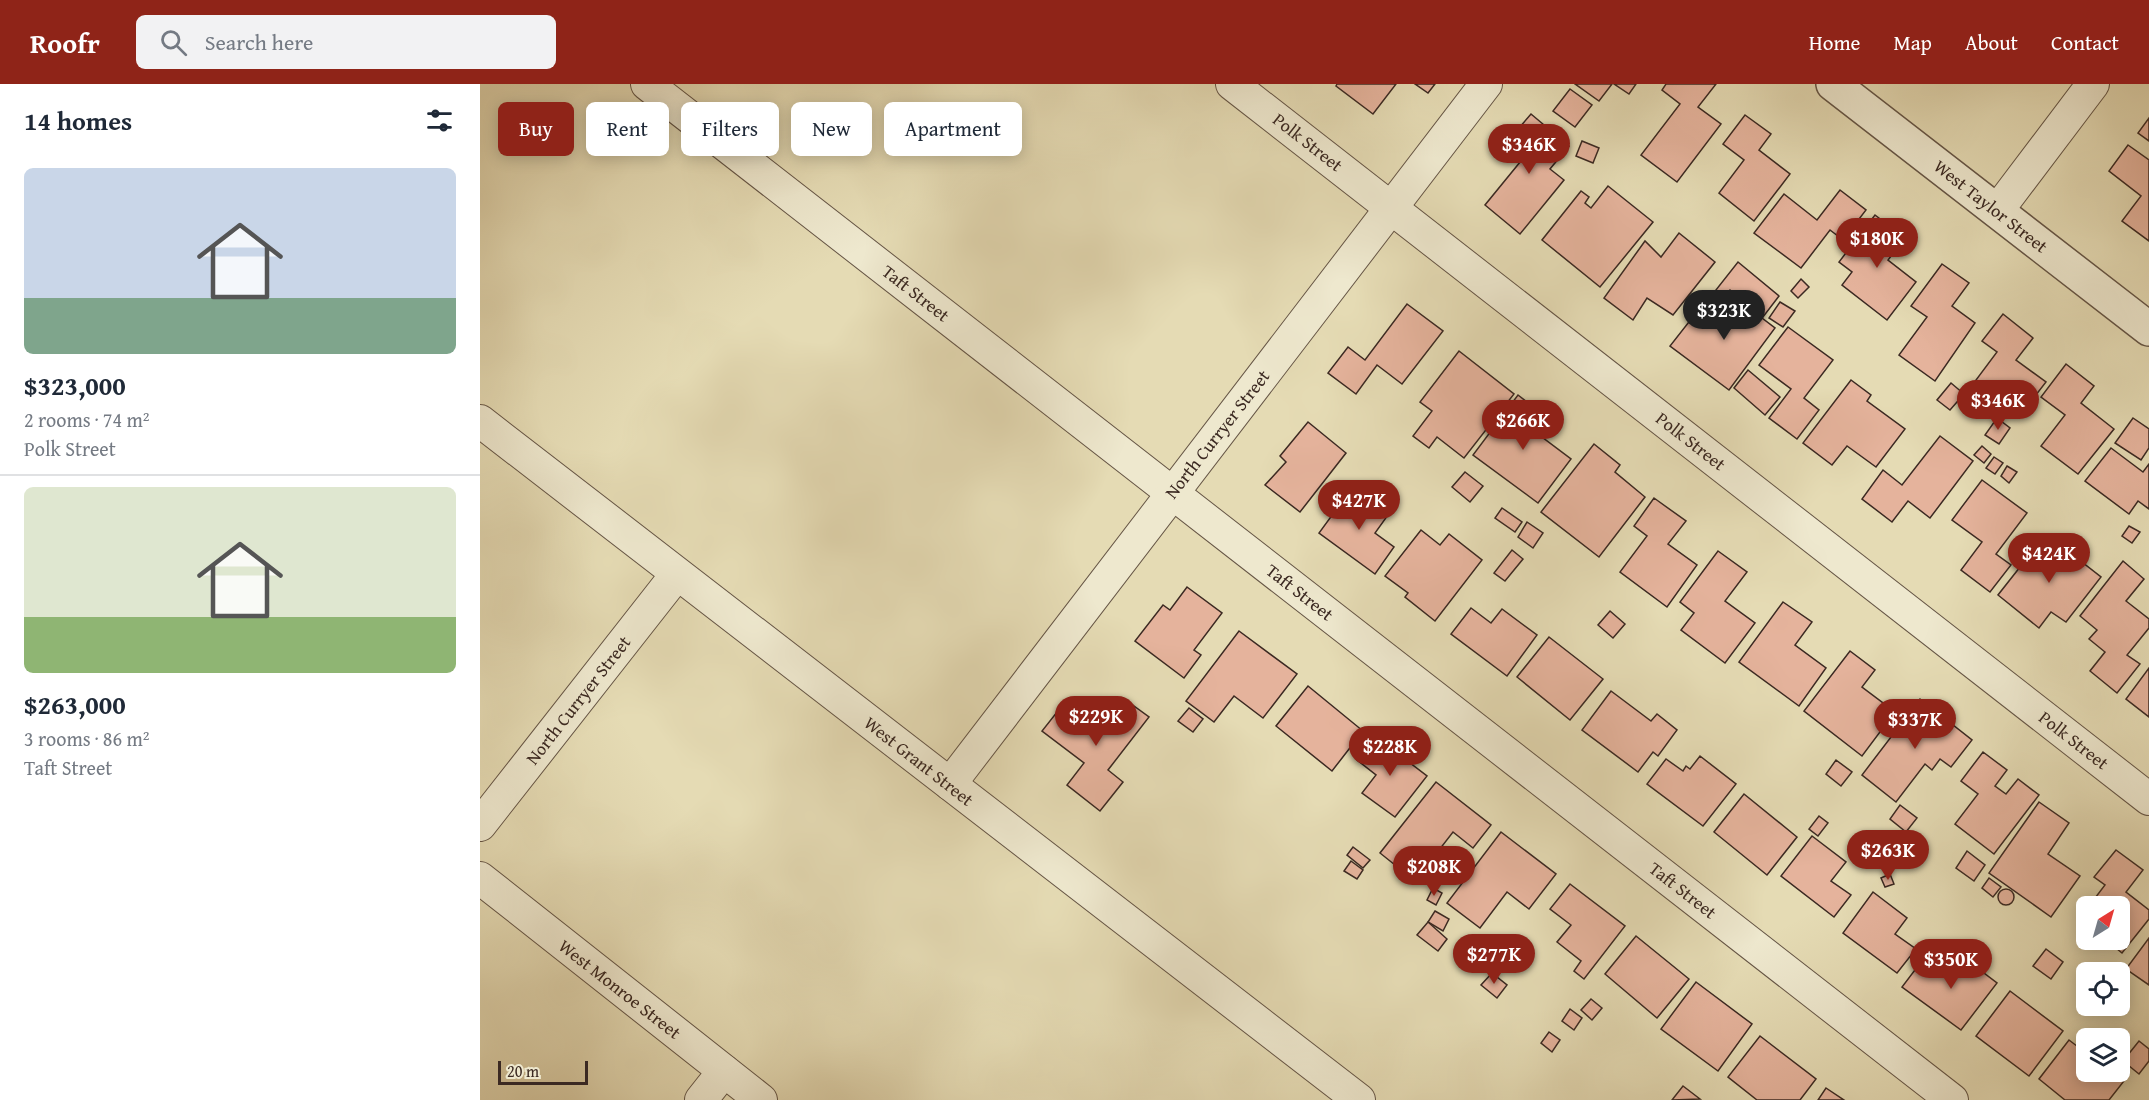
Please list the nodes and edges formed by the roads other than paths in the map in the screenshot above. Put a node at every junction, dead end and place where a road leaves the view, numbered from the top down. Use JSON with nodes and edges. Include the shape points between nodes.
{"nodes":[{"id":1,"x":647,"y":84,"type":"edge"},
{"id":2,"x":1232,"y":84,"type":"edge"},
{"id":3,"x":1486,"y":84,"type":"edge"},
{"id":4,"x":1833,"y":84,"type":"edge"},
{"id":5,"x":2093,"y":84,"type":"edge"},
{"id":6,"x":1391,"y":207,"type":"junction"},
{"id":7,"x":1996,"y":211,"type":"junction"},
{"id":8,"x":2149,"y":329,"type":"edge"},
{"id":9,"x":480,"y":421,"type":"edge"},
{"id":10,"x":1172,"y":492,"type":"junction"},
{"id":11,"x":677,"y":574,"type":"junction"},
{"id":12,"x":950,"y":784,"type":"junction"},
{"id":13,"x":2149,"y":799,"type":"edge"},
{"id":14,"x":480,"y":825,"type":"edge"},
{"id":15,"x":480,"y":878,"type":"edge"},
{"id":16,"x":724,"y":1071,"type":"junction"},
{"id":17,"x":701,"y":1100,"type":"edge"},
{"id":18,"x":761,"y":1100,"type":"edge"},
{"id":19,"x":1359,"y":1100,"type":"edge"},
{"id":20,"x":1952,"y":1100,"type":"edge"}],
"edges":[{"from":1,"to":10,"type":"street","name":"Taft Street"},
{"from":2,"to":6,"type":"street","name":"Polk Street"},
{"from":3,"to":6,"type":"street","name":"North Curryer Street"},
{"from":4,"to":7,"type":"street","name":"West Taylor Street"},
{"from":5,"to":7,"type":"street"},
{"from":6,"to":10,"type":"street","name":"North Curryer Street"},
{"from":6,"to":13,"type":"street","name":"Polk Street"},
{"from":7,"to":8,"type":"street","name":"West Taylor Street"},
{"from":9,"to":11,"type":"street","name":"West Grant Street"},
{"from":10,"to":12,"type":"street","name":"North Curryer Street"},
{"from":10,"to":20,"type":"street","name":"Taft Street"},
{"from":11,"to":12,"type":"street","name":"West Grant Street"},
{"from":11,"to":14,"type":"street","name":"North Curryer Street"},
{"from":12,"to":19,"type":"street","name":"West Grant Street"},
{"from":15,"to":16,"type":"street","name":"West Monroe Street"},
{"from":16,"to":17,"type":"street"},
{"from":16,"to":18,"type":"street","name":"West Monroe Street"}]}
